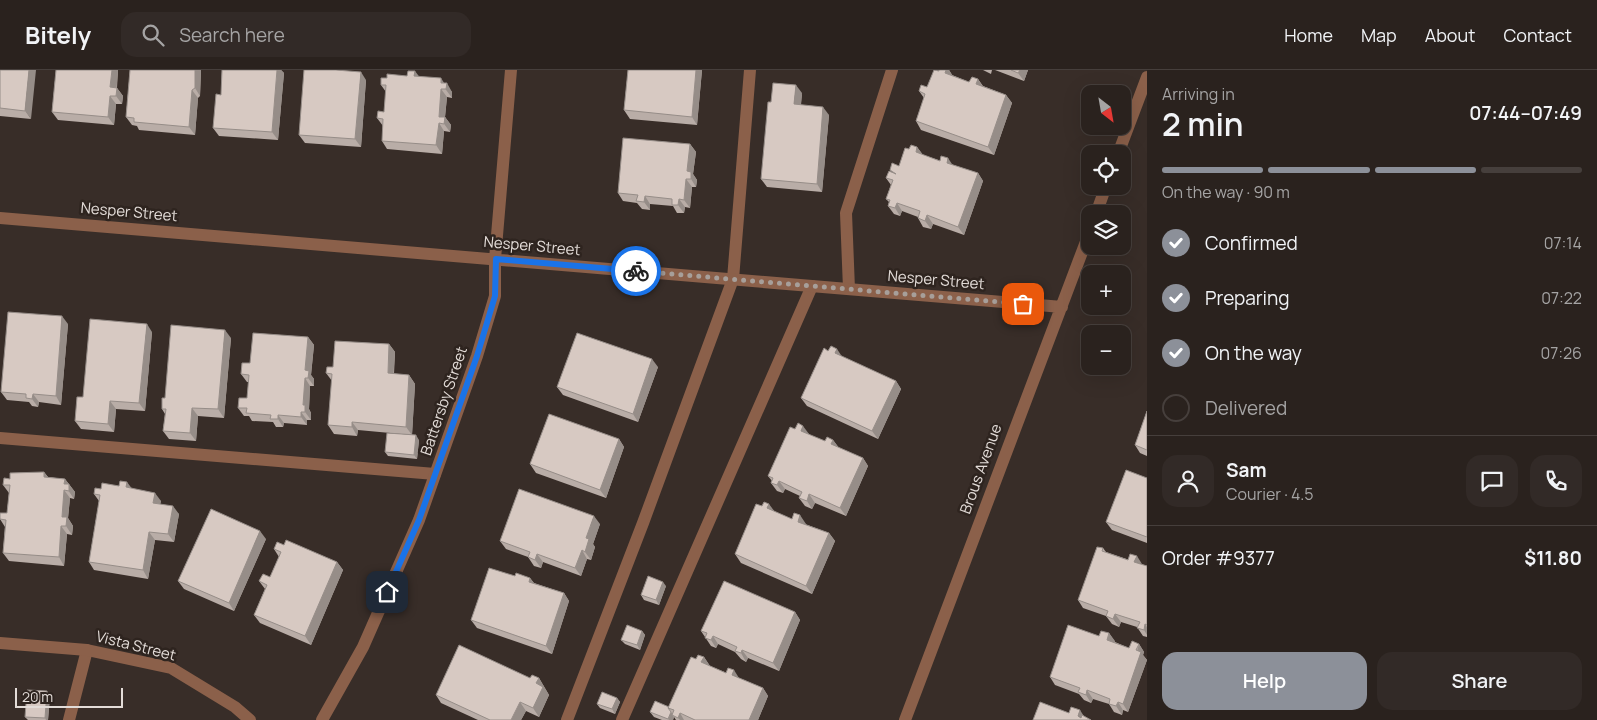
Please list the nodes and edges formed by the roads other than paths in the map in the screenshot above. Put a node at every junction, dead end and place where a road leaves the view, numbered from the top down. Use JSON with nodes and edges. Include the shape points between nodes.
{"nodes":[{"id":1,"x":511,"y":70,"type":"edge"},
{"id":2,"x":750,"y":70,"type":"edge"},
{"id":3,"x":892,"y":70,"type":"edge"},
{"id":4,"x":1147,"y":77,"type":"edge"},
{"id":5,"x":1121,"y":145,"type":"edge"},
{"id":6,"x":0,"y":218,"type":"edge"},
{"id":7,"x":1081,"y":255,"type":"edge"},
{"id":8,"x":496,"y":259,"type":"junction"},
{"id":9,"x":733,"y":279,"type":"junction"},
{"id":10,"x":812,"y":286,"type":"junction"},
{"id":11,"x":849,"y":289,"type":"junction"},
{"id":12,"x":1062,"y":307,"type":"junction"},
{"id":13,"x":0,"y":438,"type":"edge"},
{"id":14,"x":435,"y":474,"type":"junction"},
{"id":15,"x":0,"y":643,"type":"edge"},
{"id":16,"x":87,"y":650,"type":"junction"},
{"id":17,"x":69,"y":720,"type":"edge"},
{"id":18,"x":250,"y":720,"type":"edge"},
{"id":19,"x":322,"y":720,"type":"edge"},
{"id":20,"x":567,"y":720,"type":"edge"},
{"id":21,"x":622,"y":720,"type":"edge"},
{"id":22,"x":906,"y":720,"type":"edge"}],
"edges":[{"from":1,"to":8,"type":"street","name":"Battersby Street"},
{"from":2,"to":9,"type":"street"},
{"from":3,"to":11,"type":"street","via":[[846,213]]},
{"from":4,"to":5,"type":"street"},
{"from":6,"to":8,"type":"street","name":"Nesper Street"},
{"from":7,"to":12,"type":"street","name":"Brous Avenue"},
{"from":8,"to":9,"type":"street","name":"Nesper Street"},
{"from":8,"to":14,"type":"street","name":"Battersby Street","via":[[495,296]]},
{"from":9,"to":10,"type":"street","name":"Nesper Street"},
{"from":9,"to":20,"type":"street","via":[[644,524]]},
{"from":10,"to":11,"type":"street","name":"Nesper Street"},
{"from":10,"to":21,"type":"street"},
{"from":11,"to":12,"type":"street","name":"Nesper Street"},
{"from":12,"to":22,"type":"street","name":"Brous Avenue"},
{"from":13,"to":14,"type":"street"},
{"from":14,"to":19,"type":"street","name":"Battersby Street","via":[[419,520],[364,647]]},
{"from":15,"to":16,"type":"street","name":"Vista Street"},
{"from":16,"to":17,"type":"street"},
{"from":16,"to":18,"type":"street","name":"Vista Street","via":[[171,668],[235,707]]}]}
